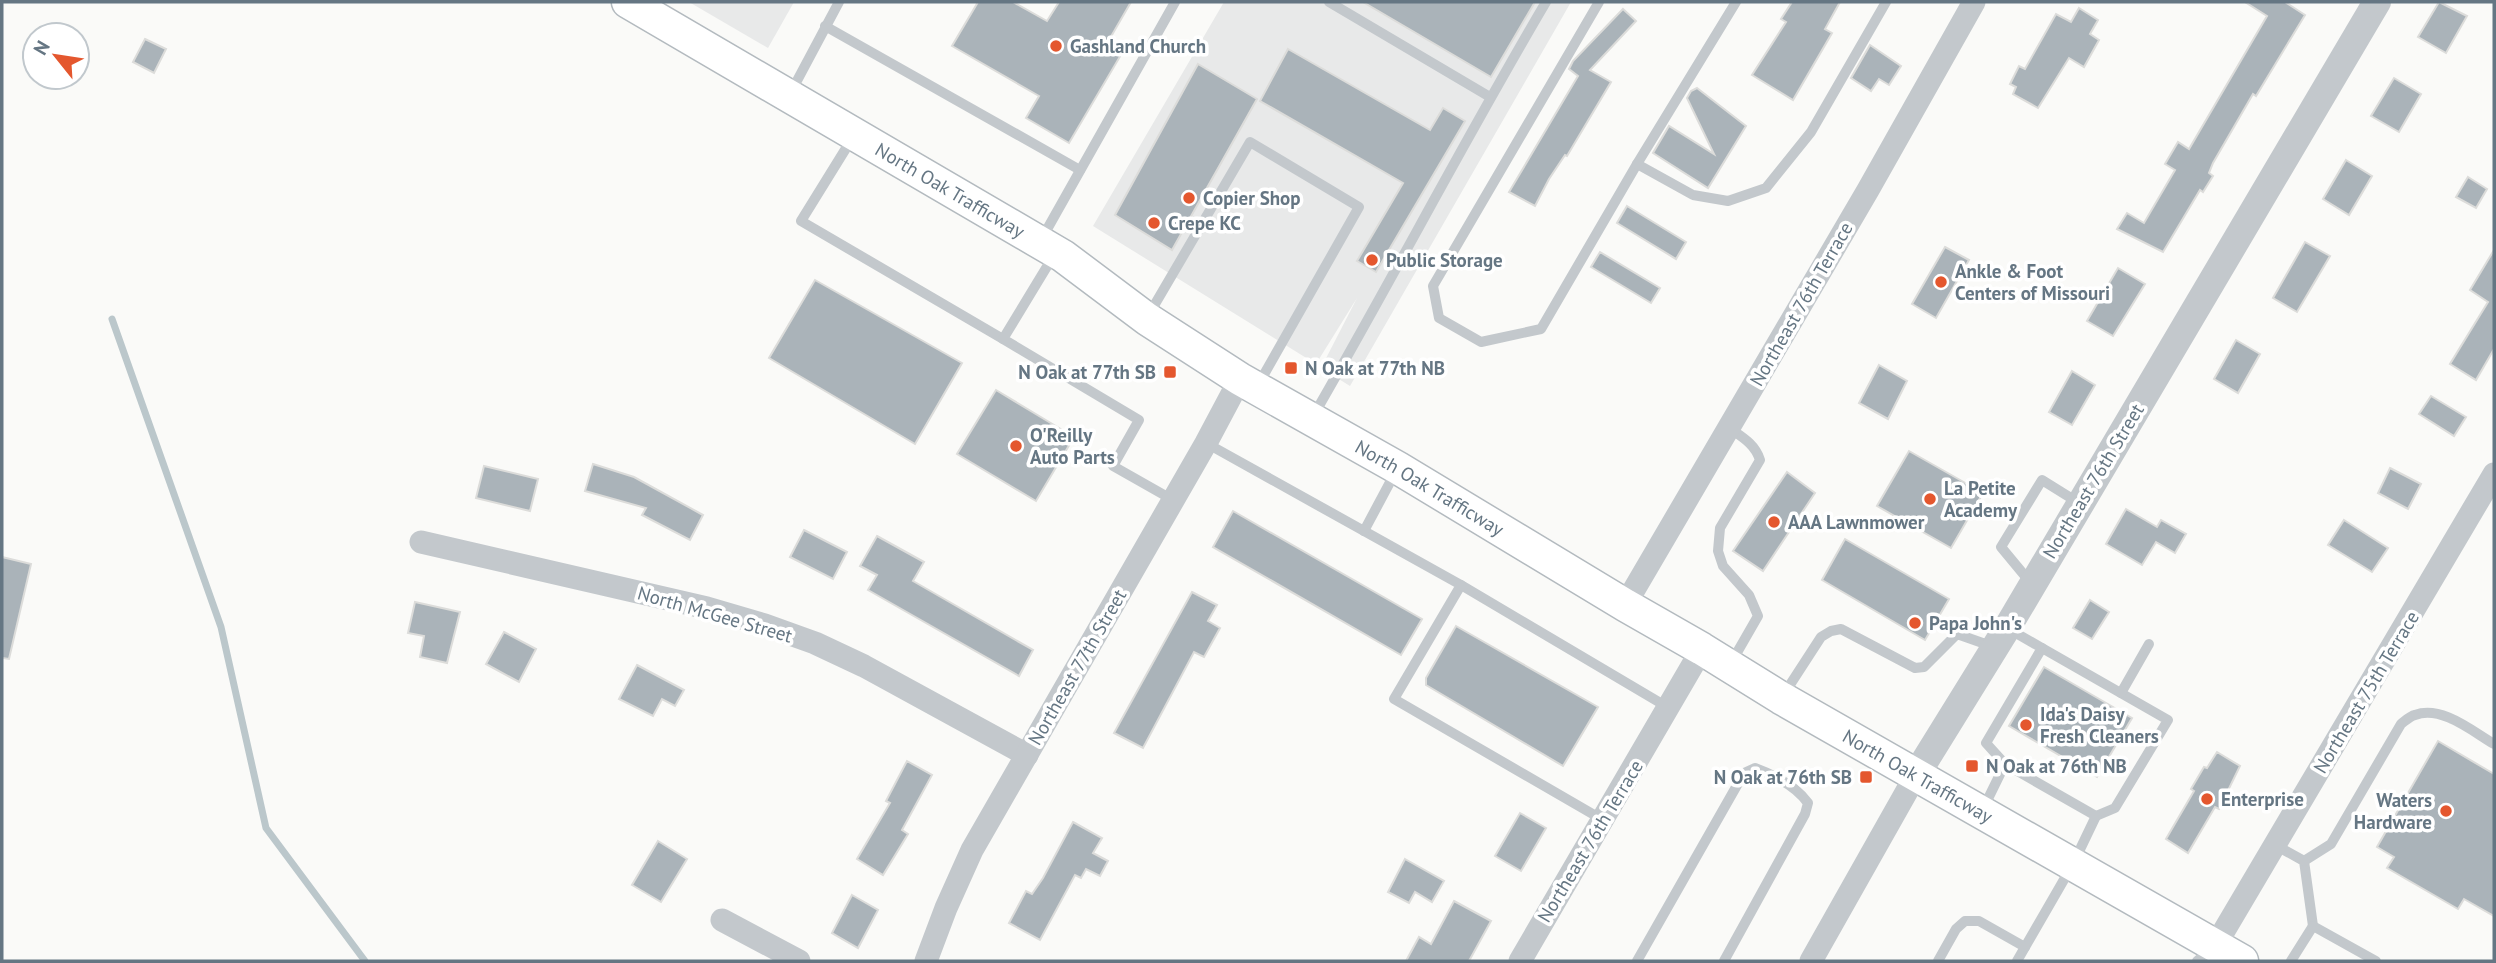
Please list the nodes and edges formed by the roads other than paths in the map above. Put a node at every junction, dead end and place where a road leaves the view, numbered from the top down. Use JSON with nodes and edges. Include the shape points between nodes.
{"nodes":[{"id":1,"x":628,"y":2,"type":"edge"},
{"id":2,"x":839,"y":2,"type":"edge"},
{"id":3,"x":1175,"y":2,"type":"edge"},
{"id":4,"x":1329,"y":2,"type":"edge"},
{"id":5,"x":1546,"y":2,"type":"edge"},
{"id":6,"x":1599,"y":2,"type":"edge"},
{"id":7,"x":1736,"y":2,"type":"edge"},
{"id":8,"x":1886,"y":2,"type":"edge"},
{"id":9,"x":2377,"y":2,"type":"edge"},
{"id":10,"x":1971,"y":3,"type":"edge"},
{"id":11,"x":825,"y":26,"type":"junction"},
{"id":12,"x":789,"y":96,"type":"junction"},
{"id":13,"x":1490,"y":97,"type":"junction"},
{"id":14,"x":855,"y":134,"type":"junction"},
{"id":15,"x":1637,"y":164,"type":"junction"},
{"id":16,"x":1080,"y":170,"type":"junction"},
{"id":17,"x":1047,"y":247,"type":"junction"},
{"id":18,"x":1147,"y":319,"type":"junction"},
{"id":19,"x":1003,"y":339,"type":"junction"},
{"id":20,"x":1248,"y":384,"type":"junction"},
{"id":21,"x":1311,"y":421,"type":"junction"},
{"id":22,"x":1729,"y":428,"type":"junction"},
{"id":23,"x":1206,"y":443,"type":"junction"},
{"id":24,"x":1398,"y":468,"type":"junction"},
{"id":25,"x":2494,"y":474,"type":"edge"},
{"id":26,"x":1173,"y":500,"type":"junction"},
{"id":27,"x":2080,"y":503,"type":"junction"},
{"id":28,"x":1364,"y":531,"type":"junction"},
{"id":29,"x":421,"y":542,"type":"dead end"},
{"id":30,"x":2032,"y":584,"type":"junction"},
{"id":31,"x":1461,"y":585,"type":"junction"},
{"id":32,"x":1625,"y":605,"type":"junction"},
{"id":33,"x":2001,"y":637,"type":"junction"},
{"id":34,"x":2149,"y":644,"type":"dead end"},
{"id":35,"x":2042,"y":648,"type":"junction"},
{"id":36,"x":1702,"y":649,"type":"junction"},
{"id":37,"x":1730,"y":666,"type":"junction"},
{"id":38,"x":2121,"y":694,"type":"junction"},
{"id":39,"x":1781,"y":698,"type":"junction"},
{"id":40,"x":1669,"y":708,"type":"junction"},
{"id":41,"x":2494,"y":744,"type":"edge"},
{"id":42,"x":1027,"y":755,"type":"junction"},
{"id":43,"x":2005,"y":764,"type":"junction"},
{"id":44,"x":1916,"y":775,"type":"junction"},
{"id":45,"x":1982,"y":811,"type":"junction"},
{"id":46,"x":2096,"y":816,"type":"junction"},
{"id":47,"x":1602,"y":820,"type":"junction"},
{"id":48,"x":2275,"y":845,"type":"junction"},
{"id":49,"x":2304,"y":861,"type":"junction"},
{"id":50,"x":2073,"y":864,"type":"junction"},
{"id":51,"x":722,"y":920,"type":"dead end"},
{"id":52,"x":2313,"y":926,"type":"junction"},
{"id":53,"x":2025,"y":947,"type":"junction"},
{"id":54,"x":2218,"y":956,"type":"edge"},
{"id":55,"x":799,"y":961,"type":"edge"},
{"id":56,"x":926,"y":961,"type":"edge"},
{"id":57,"x":1520,"y":961,"type":"edge"},
{"id":58,"x":1637,"y":961,"type":"edge"},
{"id":59,"x":1724,"y":961,"type":"edge"},
{"id":60,"x":1811,"y":961,"type":"edge"},
{"id":61,"x":1938,"y":961,"type":"edge"},
{"id":62,"x":2017,"y":961,"type":"edge"},
{"id":63,"x":2291,"y":961,"type":"edge"},
{"id":64,"x":2376,"y":961,"type":"edge"}],
"edges":[{"from":1,"to":12,"type":"main road","name":"North Oak Trafficway"},
{"from":2,"to":11,"type":"lane"},
{"from":3,"to":16,"type":"lane"},
{"from":4,"to":13,"type":"lane"},
{"from":5,"to":13,"type":"lane"},
{"from":6,"to":15,"type":"lane","via":[[1433,286],[1439,318],[1480,342],[1541,329]]},
{"from":7,"to":15,"type":"lane"},
{"from":8,"to":15,"type":"lane","via":[[1811,132],[1766,188],[1728,201],[1693,195]]},
{"from":9,"to":27,"type":"street","name":"Northeast 76th Street"},
{"from":10,"to":22,"type":"street","name":"Northeast 76th Terrace"},
{"from":11,"to":12,"type":"lane"},
{"from":11,"to":16,"type":"lane"},
{"from":12,"to":14,"type":"main road","name":"North Oak Trafficway"},
{"from":13,"to":21,"type":"lane"},
{"from":14,"to":17,"type":"main road","name":"North Oak Trafficway"},
{"from":14,"to":19,"type":"lane","via":[[801,220]]},
{"from":16,"to":17,"type":"lane"},
{"from":17,"to":18,"type":"main road","name":"North Oak Trafficway"},
{"from":17,"to":19,"type":"lane"},
{"from":18,"to":20,"type":"main road","name":"North Oak Trafficway"},
{"from":18,"to":20,"type":"lane","via":[[1250,142],[1359,207]]},
{"from":19,"to":26,"type":"lane","via":[[1139,420],[1113,466]]},
{"from":20,"to":21,"type":"main road","name":"North Oak Trafficway"},
{"from":20,"to":23,"type":"street","name":"Northeast 77th Street"},
{"from":21,"to":24,"type":"main road","name":"North Oak Trafficway"},
{"from":22,"to":32,"type":"street","name":"Northeast 76th Terrace"},
{"from":22,"to":37,"type":"lane","via":[[1750,443],[1760,460],[1720,528],[1718,551],[1723,566],[1749,595],[1758,616]]},
{"from":23,"to":26,"type":"street","name":"Northeast 77th Street"},
{"from":23,"to":28,"type":"lane"},
{"from":24,"to":28,"type":"lane"},
{"from":24,"to":32,"type":"main road","name":"North Oak Trafficway"},
{"from":25,"to":48,"type":"street","name":"Northeast 75th Terrace","via":[[2485,497]]},
{"from":26,"to":42,"type":"street","name":"Northeast 77th Street"},
{"from":27,"to":30,"type":"street","name":"Northeast 76th Street"},
{"from":27,"to":30,"type":"lane","via":[[2042,480],[2001,547]]},
{"from":28,"to":31,"type":"lane"},
{"from":29,"to":42,"type":"street","name":"North McGee Street","via":[[765,625],[864,666]]},
{"from":30,"to":33,"type":"street","name":"Northeast 76th Street"},
{"from":31,"to":40,"type":"lane"},
{"from":31,"to":47,"type":"lane","via":[[1394,699]]},
{"from":32,"to":36,"type":"main road","name":"North Oak Trafficway"},
{"from":33,"to":35,"type":"lane"},
{"from":33,"to":39,"type":"lane","via":[[1957,634],[1924,667],[1915,668],[1841,629],[1831,631],[1821,638]]},
{"from":33,"to":44,"type":"street","name":"Northeast 76th Street"},
{"from":34,"to":38,"type":"lane"},
{"from":35,"to":38,"type":"lane"},
{"from":35,"to":43,"type":"lane","via":[[1986,743]]},
{"from":36,"to":37,"type":"main road","name":"North Oak Trafficway"},
{"from":36,"to":40,"type":"street","name":"Northeast 76th Terrace"},
{"from":37,"to":39,"type":"main road","name":"North Oak Trafficway"},
{"from":38,"to":46,"type":"lane","via":[[2168,720],[2115,808]]},
{"from":39,"to":44,"type":"main road","name":"North Oak Trafficway"},
{"from":40,"to":47,"type":"street","name":"Northeast 76th Terrace"},
{"from":41,"to":49,"type":"lane","via":[[2448,718],[2416,714],[2401,724],[2331,844]]},
{"from":42,"to":56,"type":"street","name":"Northeast 77th Street","via":[[972,850]]},
{"from":43,"to":45,"type":"lane"},
{"from":43,"to":46,"type":"lane"},
{"from":44,"to":45,"type":"main road","name":"North Oak Trafficway"},
{"from":44,"to":60,"type":"street","name":"Northeast 76th Street"},
{"from":45,"to":50,"type":"main road","name":"North Oak Trafficway"},
{"from":46,"to":50,"type":"lane"},
{"from":47,"to":57,"type":"street","name":"Northeast 76th Terrace"},
{"from":48,"to":49,"type":"lane"},
{"from":48,"to":54,"type":"street","name":"Northeast 75th Terrace"},
{"from":49,"to":52,"type":"lane"},
{"from":50,"to":53,"type":"lane"},
{"from":50,"to":54,"type":"main road","name":"North Oak Trafficway"},
{"from":51,"to":55,"type":"street"},
{"from":52,"to":63,"type":"lane"},
{"from":52,"to":64,"type":"lane"},
{"from":53,"to":61,"type":"lane","via":[[1979,921],[1965,921]]},
{"from":53,"to":62,"type":"lane"},
{"from":58,"to":59,"type":"lane","via":[[1744,773],[1755,768],[1802,794],[1808,803]]}]}
